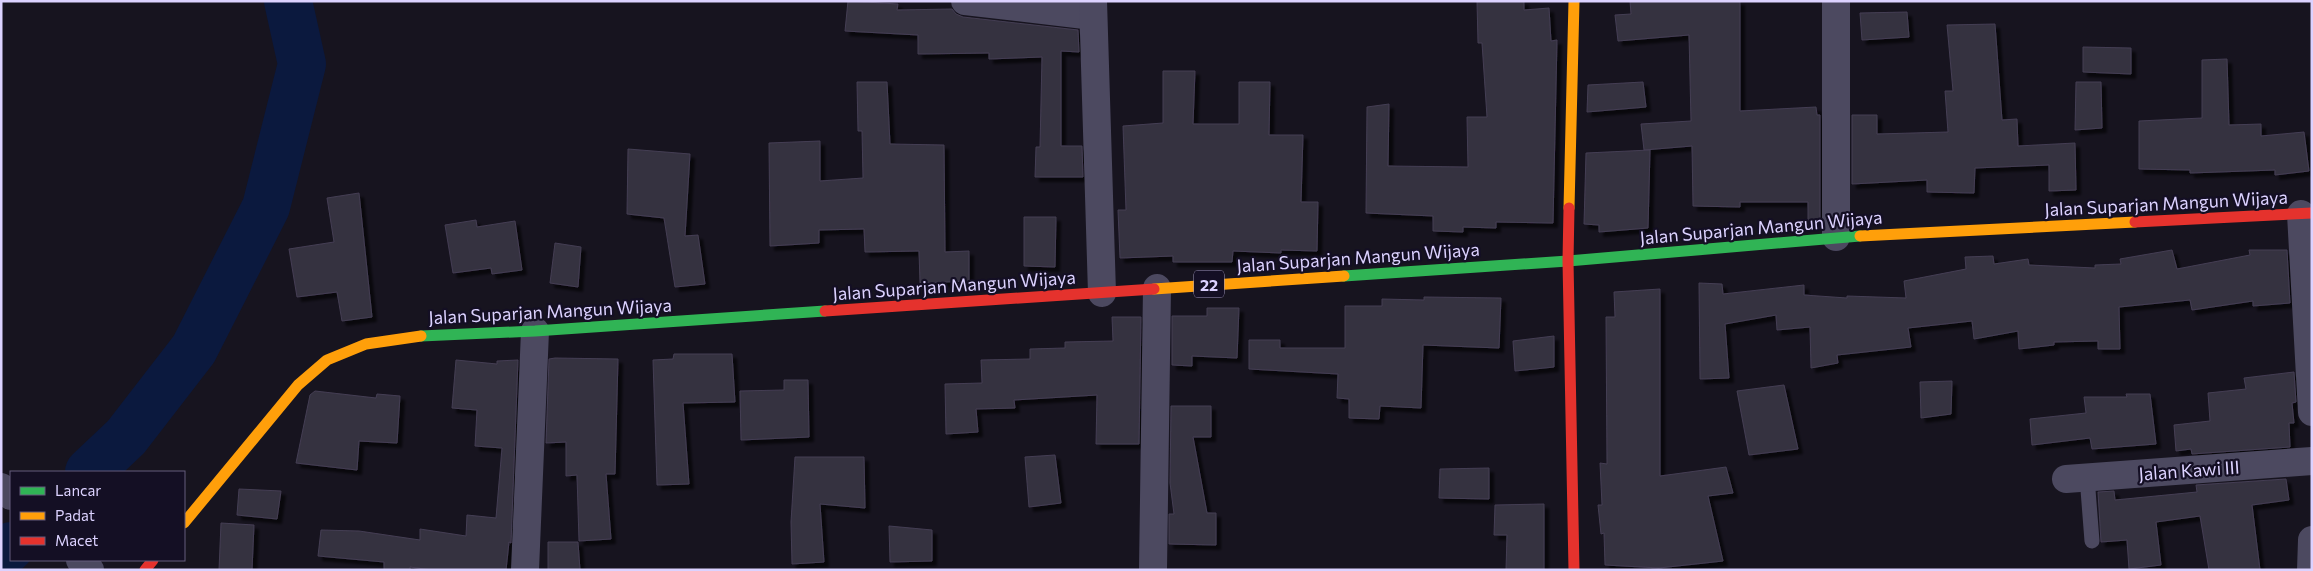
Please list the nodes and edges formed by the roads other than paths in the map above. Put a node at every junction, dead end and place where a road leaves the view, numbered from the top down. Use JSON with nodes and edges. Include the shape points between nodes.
{"nodes":[{"id":1,"x":965,"y":1,"type":"edge"},
{"id":2,"x":1574,"y":1,"type":"edge"},
{"id":3,"x":1836,"y":1,"type":"edge"},
{"id":4,"x":1093,"y":9,"type":"edge"},
{"id":5,"x":2306,"y":213,"type":"edge"},
{"id":6,"x":1836,"y":238,"type":"junction"},
{"id":7,"x":1568,"y":261,"type":"junction"},
{"id":8,"x":1157,"y":288,"type":"junction"},
{"id":9,"x":1102,"y":293,"type":"junction"},
{"id":10,"x":535,"y":331,"type":"junction"},
{"id":11,"x":2312,"y":412,"type":"edge"},
{"id":12,"x":2312,"y":460,"type":"edge"},
{"id":13,"x":2077,"y":478,"type":"joint"},
{"id":14,"x":185,"y":522,"type":"edge"},
{"id":15,"x":2312,"y":540,"type":"edge"},
{"id":16,"x":2092,"y":541,"type":"dead end"},
{"id":17,"x":81,"y":561,"type":"edge"},
{"id":18,"x":90,"y":570,"type":"edge"},
{"id":19,"x":525,"y":570,"type":"edge"},
{"id":20,"x":1153,"y":570,"type":"edge"},
{"id":21,"x":1574,"y":570,"type":"edge"},
{"id":22,"x":2311,"y":570,"type":"edge"}],
"edges":[{"from":1,"to":4,"type":"street"},
{"from":2,"to":7,"type":"main road"},
{"from":3,"to":6,"type":"street"},
{"from":4,"to":9,"type":"street"},
{"from":5,"to":6,"type":"main road","name":"Jalan Suparjan Mangun Wijaya","number":"22"},
{"from":5,"to":11,"type":"street"},
{"from":6,"to":7,"type":"main road","name":"Jalan Suparjan Mangun Wijaya","number":"22"},
{"from":7,"to":8,"type":"main road","name":"Jalan Suparjan Mangun Wijaya","number":"22"},
{"from":7,"to":21,"type":"main road"},
{"from":8,"to":9,"type":"main road","name":"Jalan Suparjan Mangun Wijaya","number":"22"},
{"from":8,"to":20,"type":"street"},
{"from":9,"to":10,"type":"main road","name":"Jalan Suparjan Mangun Wijaya","number":"22"},
{"from":10,"to":14,"type":"main road","name":"Jalan Suparjan Mangun Wijaya","number":"22","via":[[412,336],[366,344],[327,360],[298,385]]},
{"from":10,"to":19,"type":"street"},
{"from":12,"to":13,"type":"street","name":"Jalan Kawi III"},
{"from":13,"to":16,"type":"lane"},
{"from":15,"to":22,"type":"street"},
{"from":17,"to":18,"type":"street"}]}
